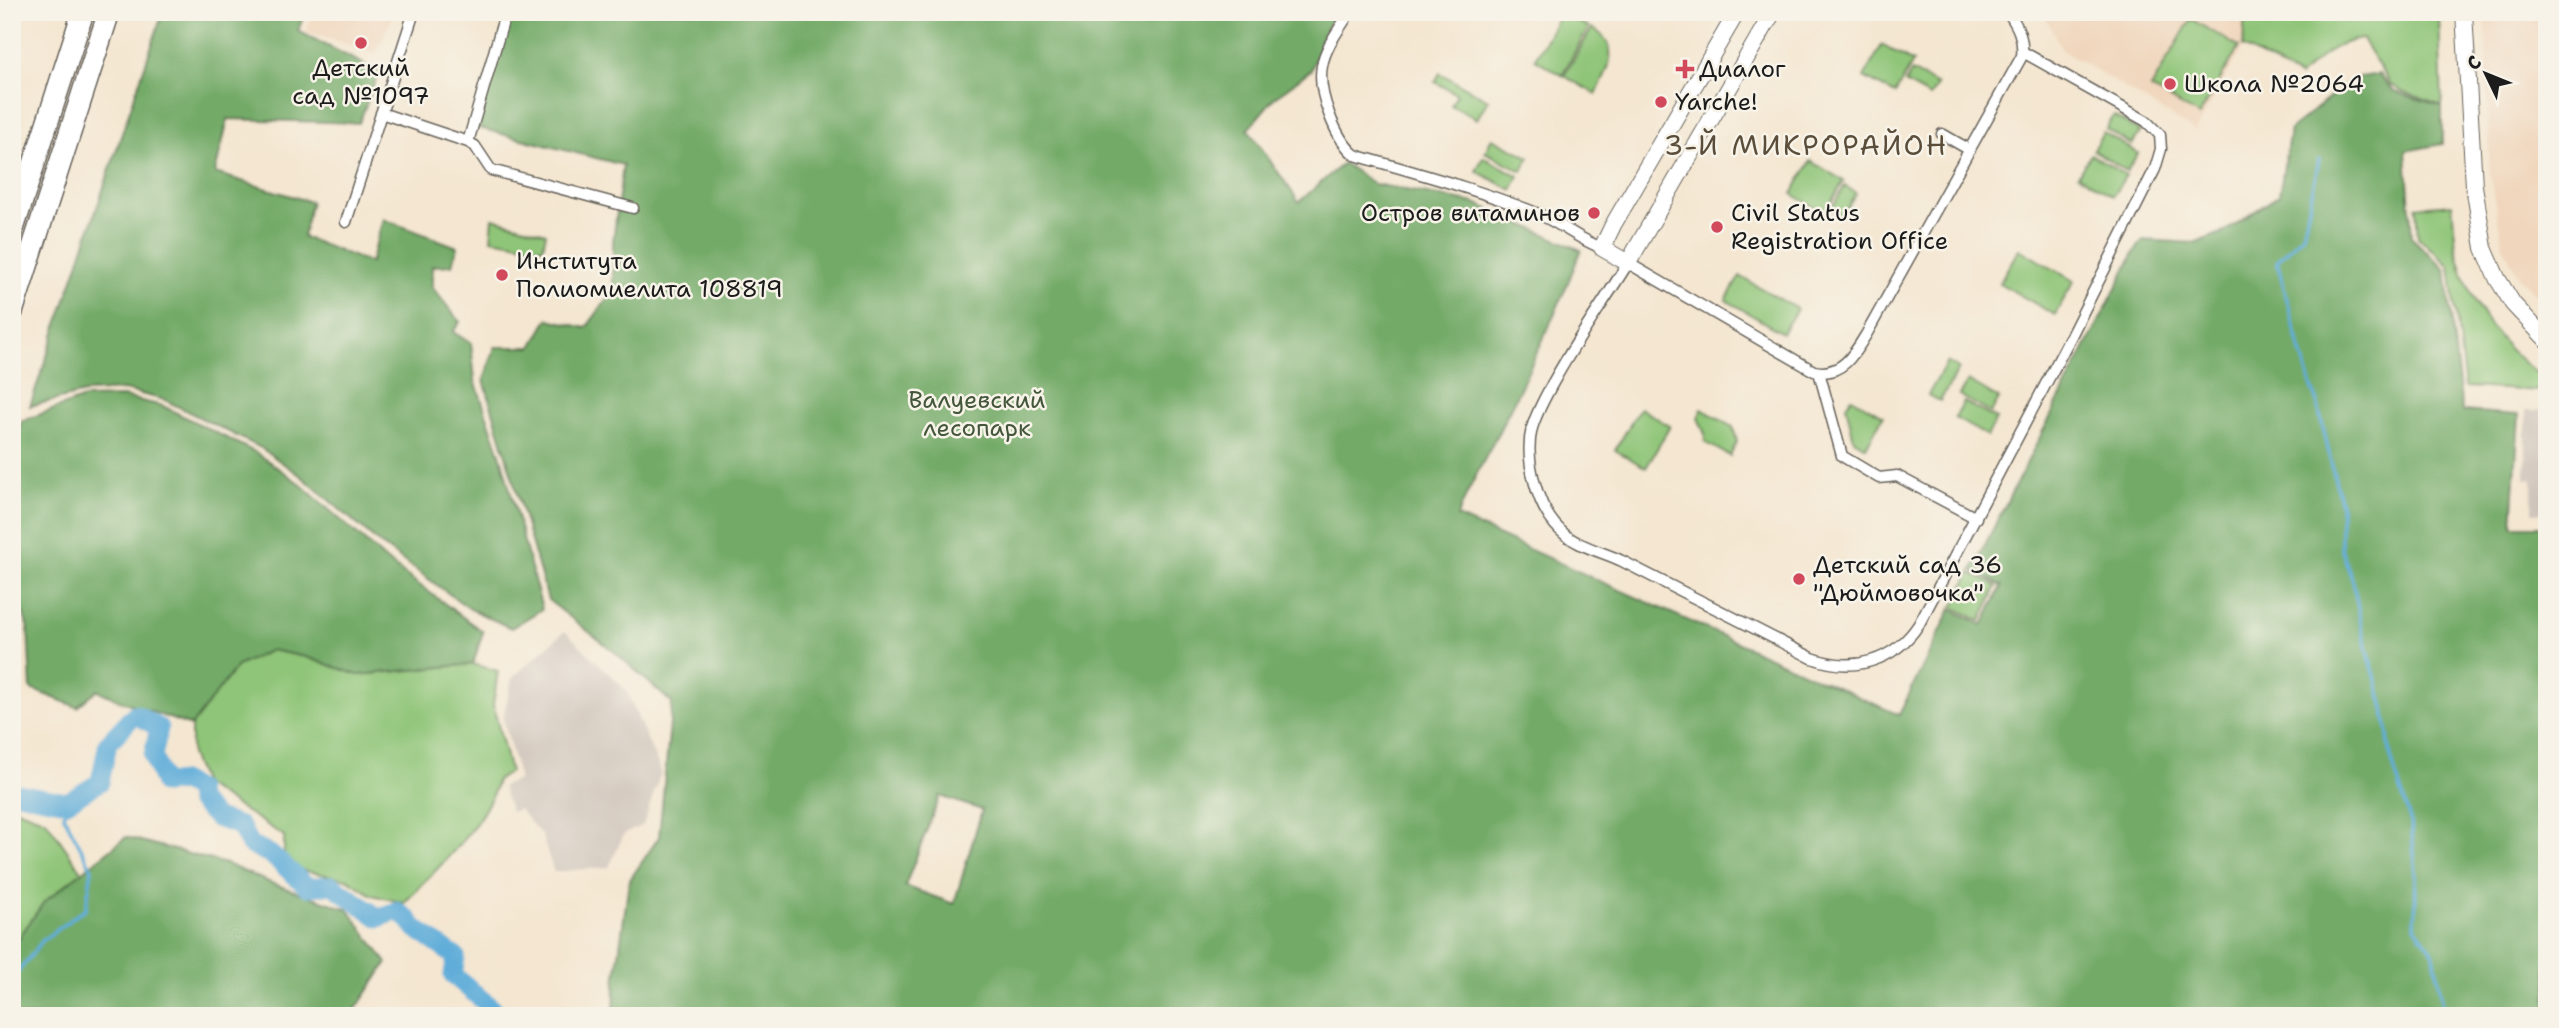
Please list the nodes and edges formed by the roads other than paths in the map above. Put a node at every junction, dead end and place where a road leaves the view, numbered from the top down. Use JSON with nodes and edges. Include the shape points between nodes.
{"nodes":[{"id":1,"x":83,"y":12,"type":"edge"},
{"id":2,"x":109,"y":12,"type":"edge"},
{"id":3,"x":414,"y":12,"type":"edge"},
{"id":4,"x":503,"y":12,"type":"edge"},
{"id":5,"x":1350,"y":12,"type":"edge"},
{"id":6,"x":1737,"y":12,"type":"edge"},
{"id":7,"x":1773,"y":12,"type":"edge"},
{"id":8,"x":2008,"y":12,"type":"edge"},
{"id":9,"x":2464,"y":12,"type":"edge"},
{"id":10,"x":2023,"y":52,"type":"junction"},
{"id":11,"x":381,"y":113,"type":"junction"},
{"id":12,"x":1942,"y":134,"type":"dead end"},
{"id":13,"x":468,"y":142,"type":"junction"},
{"id":14,"x":1970,"y":150,"type":"junction"},
{"id":15,"x":633,"y":208,"type":"dead end"},
{"id":16,"x":346,"y":222,"type":"dead end"},
{"id":17,"x":12,"y":232,"type":"edge"},
{"id":18,"x":1602,"y":248,"type":"junction"},
{"id":19,"x":1628,"y":263,"type":"junction"},
{"id":20,"x":12,"y":312,"type":"edge"},
{"id":21,"x":2547,"y":340,"type":"edge"},
{"id":22,"x":1819,"y":372,"type":"junction"},
{"id":23,"x":1976,"y":517,"type":"junction"}],
"edges":[{"from":1,"to":17,"type":"highway"},
{"from":2,"to":20,"type":"highway"},
{"from":3,"to":11,"type":"street"},
{"from":4,"to":13,"type":"street"},
{"from":5,"to":18,"type":"street","via":[[1321,69],[1324,97],[1348,150],[1486,193],[1548,218]]},
{"from":6,"to":18,"type":"street"},
{"from":7,"to":19,"type":"street"},
{"from":8,"to":10,"type":"street","via":[[2019,29]]},
{"from":9,"to":21,"type":"street","via":[[2474,186],[2484,248],[2513,304]]},
{"from":10,"to":14,"type":"street"},
{"from":10,"to":23,"type":"street","via":[[2146,121],[2160,135],[2161,149],[2131,220]]},
{"from":11,"to":13,"type":"street"},
{"from":11,"to":16,"type":"street"},
{"from":12,"to":14,"type":"street"},
{"from":13,"to":15,"type":"street","via":[[491,170]]},
{"from":14,"to":22,"type":"street","via":[[1855,353],[1838,368]]},
{"from":18,"to":19,"type":"street"},
{"from":19,"to":22,"type":"street"},
{"from":19,"to":23,"type":"street","via":[[1581,333],[1532,427],[1528,452],[1534,486],[1552,520],[1567,536],[1812,658],[1832,665],[1861,664],[1896,649],[1919,624]]},
{"from":22,"to":23,"type":"street","via":[[1842,456],[1879,478],[1897,476]]}]}
